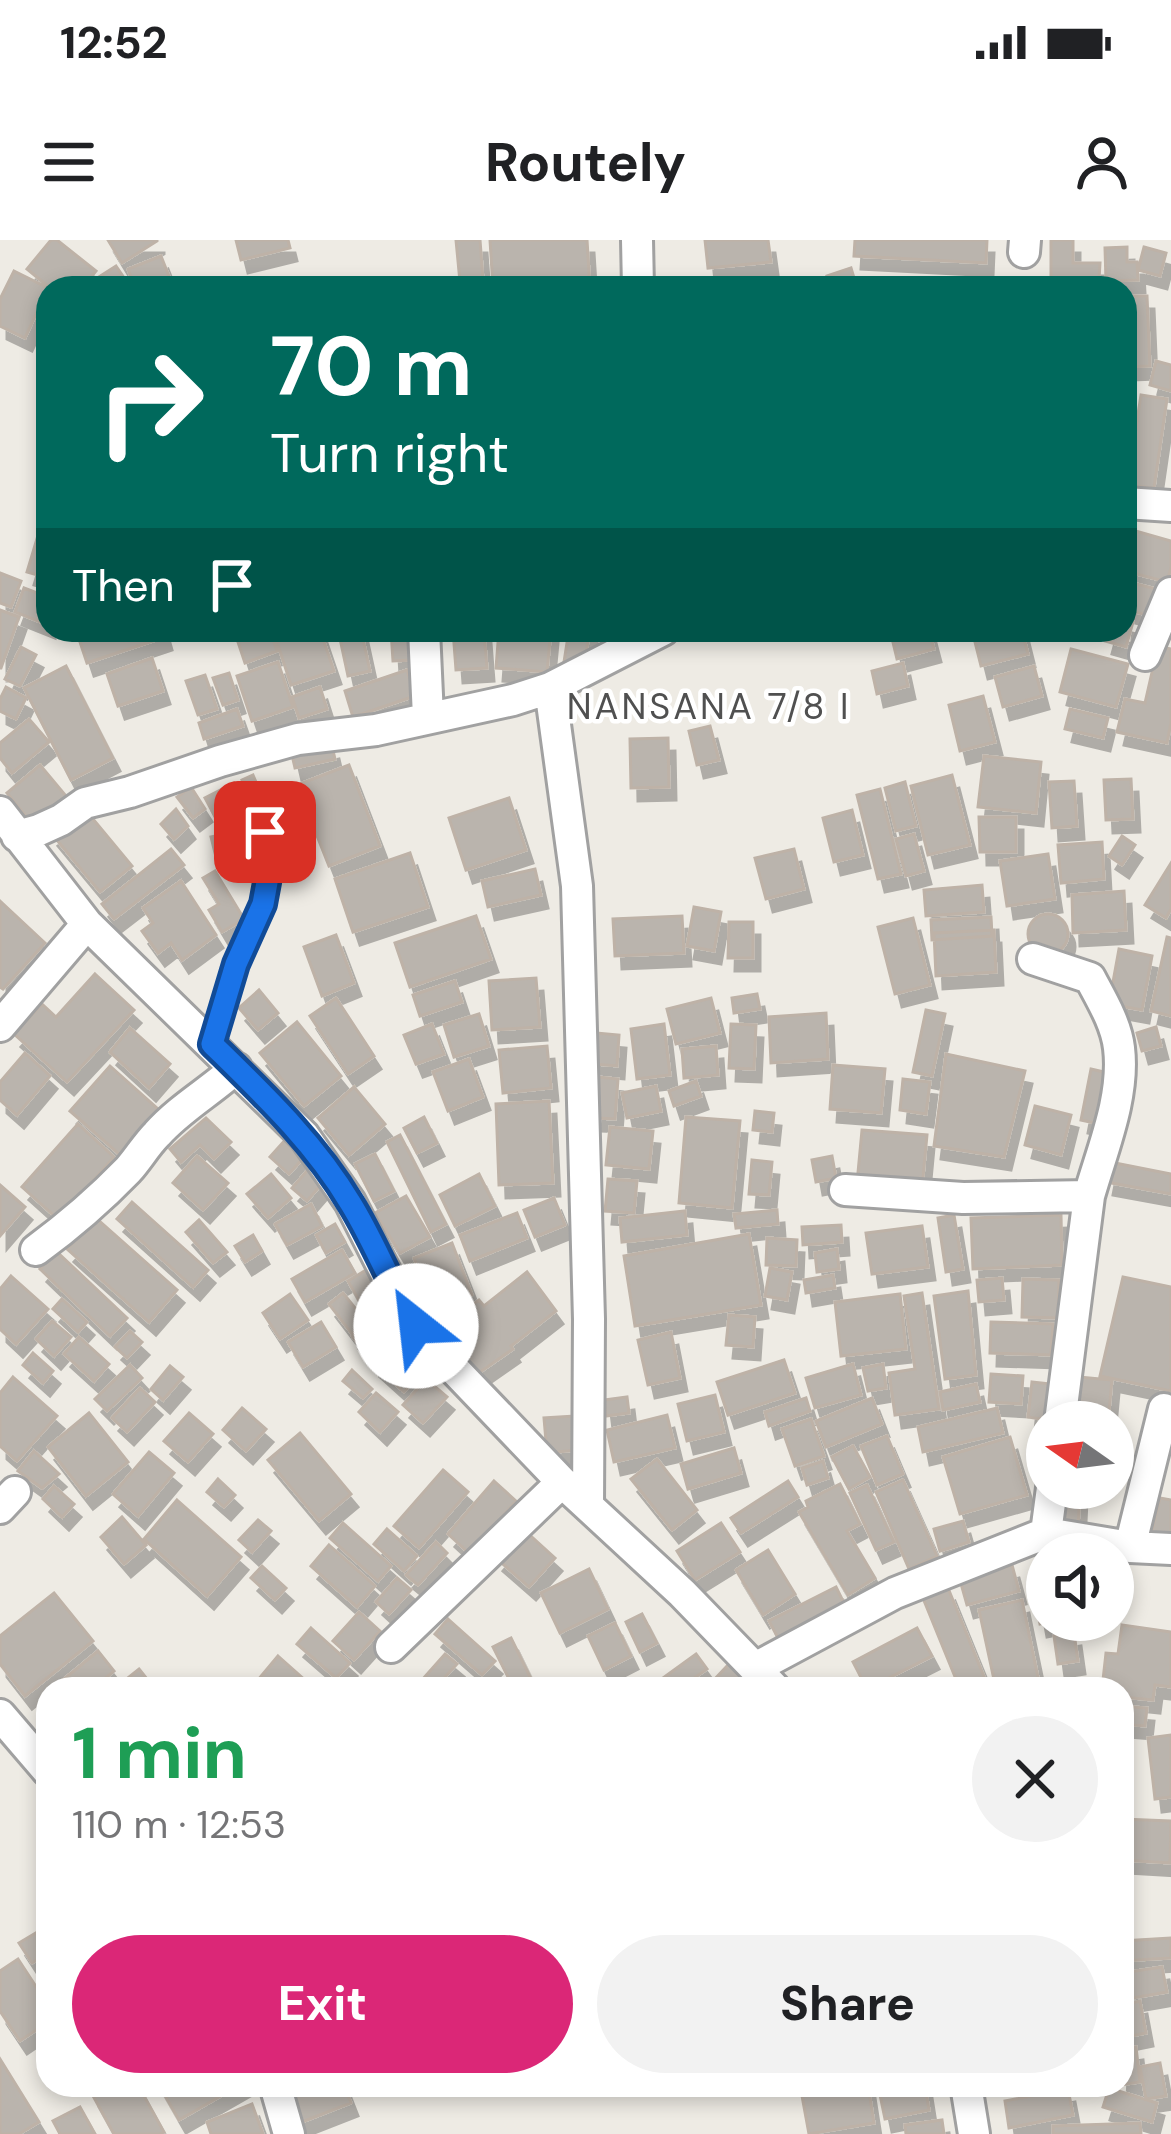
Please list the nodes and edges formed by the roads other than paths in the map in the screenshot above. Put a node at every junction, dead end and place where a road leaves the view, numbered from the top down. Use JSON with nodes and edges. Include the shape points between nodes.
{"nodes":[{"id":1,"x":637,"y":240,"type":"edge"},
{"id":2,"x":638,"y":276,"type":"edge"},
{"id":3,"x":1137,"y":504,"type":"edge"},
{"id":4,"x":1171,"y":506,"type":"edge"},
{"id":5,"x":1171,"y":593,"type":"edge"},
{"id":6,"x":425,"y":642,"type":"edge"},
{"id":7,"x":640,"y":642,"type":"edge"},
{"id":8,"x":1145,"y":655,"type":"dead end"},
{"id":9,"x":550,"y":688,"type":"junction"},
{"id":10,"x":428,"y":717,"type":"junction"},
{"id":11,"x":8,"y":824,"type":"edge"},
{"id":12,"x":265,"y":832,"type":"dead end"},
{"id":13,"x":87,"y":924,"type":"junction"},
{"id":14,"x":1033,"y":958,"type":"dead end"},
{"id":15,"x":0,"y":1026,"type":"edge"},
{"id":16,"x":212,"y":1044,"type":"junction"},
{"id":17,"x":236,"y":1068,"type":"junction"},
{"id":18,"x":845,"y":1190,"type":"dead end"},
{"id":19,"x":1089,"y":1196,"type":"junction"},
{"id":20,"x":36,"y":1250,"type":"dead end"},
{"id":21,"x":1063,"y":1401,"type":"edge"},
{"id":22,"x":1164,"y":1409,"type":"dead end"},
{"id":23,"x":562,"y":1482,"type":"junction"},
{"id":24,"x":588,"y":1506,"type":"junction"},
{"id":25,"x":1049,"y":1509,"type":"edge"},
{"id":26,"x":1046,"y":1533,"type":"edge"},
{"id":27,"x":1133,"y":1533,"type":"edge"},
{"id":28,"x":1026,"y":1541,"type":"edge"},
{"id":29,"x":1134,"y":1547,"type":"edge"},
{"id":30,"x":1171,"y":1549,"type":"edge"},
{"id":31,"x":391,"y":1647,"type":"dead end"},
{"id":32,"x":763,"y":1677,"type":"edge"},
{"id":33,"x":768,"y":1677,"type":"edge"},
{"id":34,"x":0,"y":1714,"type":"edge"},
{"id":35,"x":36,"y":1757,"type":"edge"},
{"id":36,"x":278,"y":2097,"type":"edge"},
{"id":37,"x":968,"y":2097,"type":"edge"},
{"id":38,"x":289,"y":2134,"type":"edge"},
{"id":39,"x":974,"y":2134,"type":"edge"}],
"edges":[{"from":1,"to":2,"type":"street"},
{"from":3,"to":4,"type":"street"},
{"from":5,"to":8,"type":"street"},
{"from":6,"to":10,"type":"street"},
{"from":7,"to":9,"type":"street"},
{"from":9,"to":10,"type":"street"},
{"from":9,"to":24,"type":"street","via":[[577,886]]},
{"from":10,"to":11,"type":"street","via":[[220,761],[85,803],[50,825]]},
{"from":11,"to":13,"type":"street"},
{"from":12,"to":16,"type":"lane","via":[[263,904]]},
{"from":13,"to":15,"type":"street"},
{"from":13,"to":16,"type":"street"},
{"from":14,"to":19,"type":"street","via":[[1090,978],[1119,1047],[1116,1097]]},
{"from":16,"to":17,"type":"street"},
{"from":17,"to":20,"type":"street"},
{"from":17,"to":23,"type":"street","via":[[326,1166],[416,1326]]},
{"from":18,"to":19,"type":"street"},
{"from":19,"to":21,"type":"street"},
{"from":22,"to":27,"type":"street"},
{"from":23,"to":24,"type":"street"},
{"from":23,"to":31,"type":"street"},
{"from":24,"to":32,"type":"street"},
{"from":25,"to":26,"type":"street"},
{"from":28,"to":33,"type":"street","via":[[895,1593]]},
{"from":29,"to":30,"type":"street"},
{"from":34,"to":35,"type":"street"},
{"from":36,"to":38,"type":"street"},
{"from":37,"to":39,"type":"street"}]}
